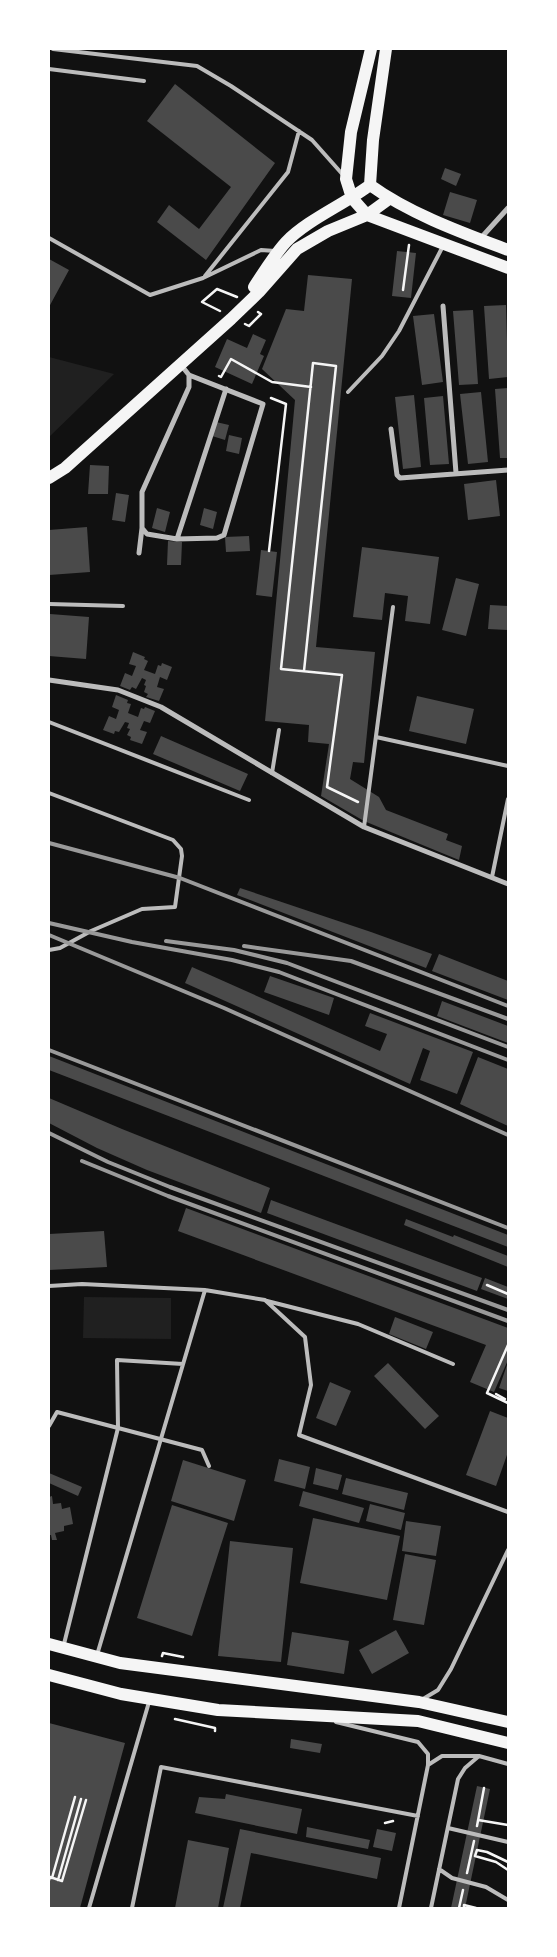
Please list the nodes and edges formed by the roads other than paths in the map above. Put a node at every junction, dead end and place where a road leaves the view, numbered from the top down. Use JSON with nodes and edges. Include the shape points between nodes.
{"nodes":[{"id":1,"x":53,"y":49,"type":"edge"},
{"id":2,"x":371,"y":49,"type":"edge"},
{"id":3,"x":386,"y":49,"type":"edge"},
{"id":4,"x":49,"y":69,"type":"edge"},
{"id":5,"x":144,"y":81,"type":"dead end"},
{"id":6,"x":299,"y":132,"type":"junction"},
{"id":7,"x":346,"y":179,"type":"junction"},
{"id":8,"x":370,"y":185,"type":"junction"},
{"id":9,"x":352,"y":198,"type":"junction"},
{"id":10,"x":389,"y":199,"type":"junction"},
{"id":11,"x":508,"y":208,"type":"edge"},
{"id":12,"x":367,"y":215,"type":"junction"},
{"id":13,"x":49,"y":238,"type":"edge"},
{"id":14,"x":479,"y":239,"type":"junction"},
{"id":15,"x":444,"y":244,"type":"junction"},
{"id":16,"x":508,"y":250,"type":"edge"},
{"id":17,"x":280,"y":251,"type":"junction"},
{"id":18,"x":508,"y":268,"type":"edge"},
{"id":19,"x":203,"y":278,"type":"junction"},
{"id":20,"x":444,"y":306,"type":"dead end"},
{"id":21,"x":181,"y":364,"type":"junction"},
{"id":22,"x":189,"y":375,"type":"junction"},
{"id":23,"x":226,"y":389,"type":"junction"},
{"id":24,"x":348,"y":392,"type":"dead end"},
{"id":25,"x":391,"y":429,"type":"dead end"},
{"id":26,"x":49,"y":469,"type":"edge"},
{"id":27,"x":508,"y":470,"type":"edge"},
{"id":28,"x":456,"y":473,"type":"junction"},
{"id":29,"x":49,"y":478,"type":"edge"},
{"id":30,"x":142,"y":528,"type":"junction"},
{"id":31,"x":177,"y":539,"type":"junction"},
{"id":32,"x":139,"y":553,"type":"dead end"},
{"id":33,"x":49,"y":604,"type":"edge"},
{"id":34,"x":123,"y":606,"type":"dead end"},
{"id":35,"x":393,"y":607,"type":"dead end"},
{"id":36,"x":49,"y":680,"type":"edge"},
{"id":37,"x":49,"y":722,"type":"edge"},
{"id":38,"x":279,"y":730,"type":"dead end"},
{"id":39,"x":376,"y":737,"type":"junction"},
{"id":40,"x":508,"y":766,"type":"edge"},
{"id":41,"x":272,"y":774,"type":"junction"},
{"id":42,"x":49,"y":793,"type":"edge"},
{"id":43,"x":508,"y":799,"type":"edge"},
{"id":44,"x":249,"y":800,"type":"dead end"},
{"id":45,"x":364,"y":827,"type":"junction"},
{"id":46,"x":492,"y":877,"type":"junction"},
{"id":47,"x":508,"y":884,"type":"edge"},
{"id":48,"x":49,"y":950,"type":"edge"},
{"id":49,"x":49,"y":1286,"type":"edge"},
{"id":50,"x":205,"y":1290,"type":"junction"},
{"id":51,"x":265,"y":1300,"type":"junction"},
{"id":52,"x":183,"y":1364,"type":"junction"},
{"id":53,"x":452,"y":1364,"type":"dead end"},
{"id":54,"x":49,"y":1426,"type":"edge"},
{"id":55,"x":118,"y":1428,"type":"junction"},
{"id":56,"x":161,"y":1439,"type":"junction"},
{"id":57,"x":209,"y":1466,"type":"dead end"},
{"id":58,"x":508,"y":1512,"type":"edge"},
{"id":59,"x":508,"y":1550,"type":"edge"},
{"id":60,"x":49,"y":1644,"type":"edge"},
{"id":61,"x":62,"y":1649,"type":"junction"},
{"id":62,"x":96,"y":1657,"type":"junction"},
{"id":63,"x":49,"y":1675,"type":"edge"},
{"id":64,"x":150,"y":1700,"type":"junction"},
{"id":65,"x":419,"y":1702,"type":"junction"},
{"id":66,"x":298,"y":1714,"type":"junction"},
{"id":67,"x":508,"y":1722,"type":"edge"},
{"id":68,"x":508,"y":1742,"type":"edge"},
{"id":69,"x":479,"y":1756,"type":"junction"},
{"id":70,"x":508,"y":1764,"type":"edge"},
{"id":71,"x":428,"y":1765,"type":"junction"},
{"id":72,"x":418,"y":1816,"type":"junction"},
{"id":73,"x":448,"y":1828,"type":"junction"},
{"id":74,"x":508,"y":1842,"type":"edge"},
{"id":75,"x":439,"y":1869,"type":"junction"},
{"id":76,"x":508,"y":1900,"type":"edge"},
{"id":77,"x":89,"y":1908,"type":"edge"},
{"id":78,"x":132,"y":1908,"type":"edge"},
{"id":79,"x":399,"y":1908,"type":"edge"},
{"id":80,"x":431,"y":1908,"type":"edge"}],
"edges":[{"from":1,"to":6,"type":"lane","via":[[197,66]]},
{"from":2,"to":7,"type":"main road","via":[[351,132]]},
{"from":3,"to":8,"type":"main road"},
{"from":4,"to":5,"type":"lane"},
{"from":6,"to":7,"type":"lane","via":[[312,140]]},
{"from":6,"to":19,"type":"lane","via":[[288,172]]},
{"from":7,"to":9,"type":"main road"},
{"from":8,"to":9,"type":"main road"},
{"from":8,"to":10,"type":"main road"},
{"from":9,"to":12,"type":"main road"},
{"from":9,"to":17,"type":"main road","via":[[312,222],[286,242]]},
{"from":10,"to":12,"type":"main road"},
{"from":10,"to":14,"type":"main road"},
{"from":11,"to":14,"type":"street"},
{"from":12,"to":15,"type":"main road"},
{"from":12,"to":21,"type":"main road","via":[[328,231],[297,249],[259,292]]},
{"from":13,"to":19,"type":"lane","via":[[150,295]]},
{"from":14,"to":16,"type":"main road"},
{"from":15,"to":18,"type":"main road"},
{"from":15,"to":24,"type":"lane","via":[[399,331],[382,356]]},
{"from":17,"to":19,"type":"lane","via":[[261,250]]},
{"from":17,"to":26,"type":"main road","via":[[242,299]]},
{"from":20,"to":28,"type":"street"},
{"from":21,"to":22,"type":"street"},
{"from":21,"to":29,"type":"main road","via":[[65,468]]},
{"from":22,"to":23,"type":"street"},
{"from":22,"to":30,"type":"street","via":[[190,387],[142,492]]},
{"from":23,"to":31,"type":"street"},
{"from":23,"to":31,"type":"street","via":[[263,404],[224,535]]},
{"from":25,"to":28,"type":"street","via":[[400,478]]},
{"from":27,"to":28,"type":"street"},
{"from":30,"to":31,"type":"street","via":[[147,534]]},
{"from":30,"to":32,"type":"street"},
{"from":33,"to":34,"type":"lane"},
{"from":35,"to":39,"type":"lane"},
{"from":36,"to":41,"type":"street","via":[[118,690],[161,707]]},
{"from":37,"to":44,"type":"lane"},
{"from":38,"to":41,"type":"lane"},
{"from":39,"to":40,"type":"lane"},
{"from":39,"to":45,"type":"lane"},
{"from":41,"to":45,"type":"street"},
{"from":42,"to":48,"type":"lane","via":[[173,840],[181,849],[182,856],[175,907],[142,909],[60,948]]},
{"from":43,"to":46,"type":"lane"},
{"from":45,"to":46,"type":"street"},
{"from":46,"to":47,"type":"street"},
{"from":49,"to":50,"type":"lane","via":[[82,1284]]},
{"from":50,"to":51,"type":"lane"},
{"from":50,"to":52,"type":"lane"},
{"from":51,"to":53,"type":"lane","via":[[358,1324]]},
{"from":51,"to":58,"type":"lane","via":[[305,1337],[311,1385],[299,1435]]},
{"from":52,"to":55,"type":"lane","via":[[117,1360]]},
{"from":52,"to":56,"type":"lane"},
{"from":54,"to":55,"type":"lane","via":[[57,1412]]},
{"from":55,"to":56,"type":"lane"},
{"from":55,"to":61,"type":"lane"},
{"from":56,"to":57,"type":"lane","via":[[202,1450]]},
{"from":56,"to":62,"type":"lane"},
{"from":59,"to":65,"type":"lane","via":[[452,1669],[438,1690]]},
{"from":60,"to":61,"type":"main road"},
{"from":61,"to":62,"type":"main road"},
{"from":62,"to":65,"type":"main road","via":[[120,1663]]},
{"from":63,"to":64,"type":"main road"},
{"from":64,"to":66,"type":"main road","via":[[218,1710]]},
{"from":64,"to":77,"type":"lane"},
{"from":65,"to":67,"type":"main road"},
{"from":66,"to":68,"type":"main road","via":[[418,1721]]},
{"from":66,"to":71,"type":"lane","via":[[418,1742],[428,1754]]},
{"from":69,"to":70,"type":"lane"},
{"from":69,"to":71,"type":"lane","via":[[442,1756]]},
{"from":69,"to":73,"type":"lane","via":[[458,1779]]},
{"from":71,"to":72,"type":"lane"},
{"from":72,"to":78,"type":"lane","via":[[161,1767]]},
{"from":72,"to":79,"type":"lane"},
{"from":73,"to":74,"type":"lane"},
{"from":73,"to":75,"type":"lane"},
{"from":75,"to":76,"type":"lane","via":[[452,1878],[486,1887]]},
{"from":75,"to":80,"type":"lane"}]}
